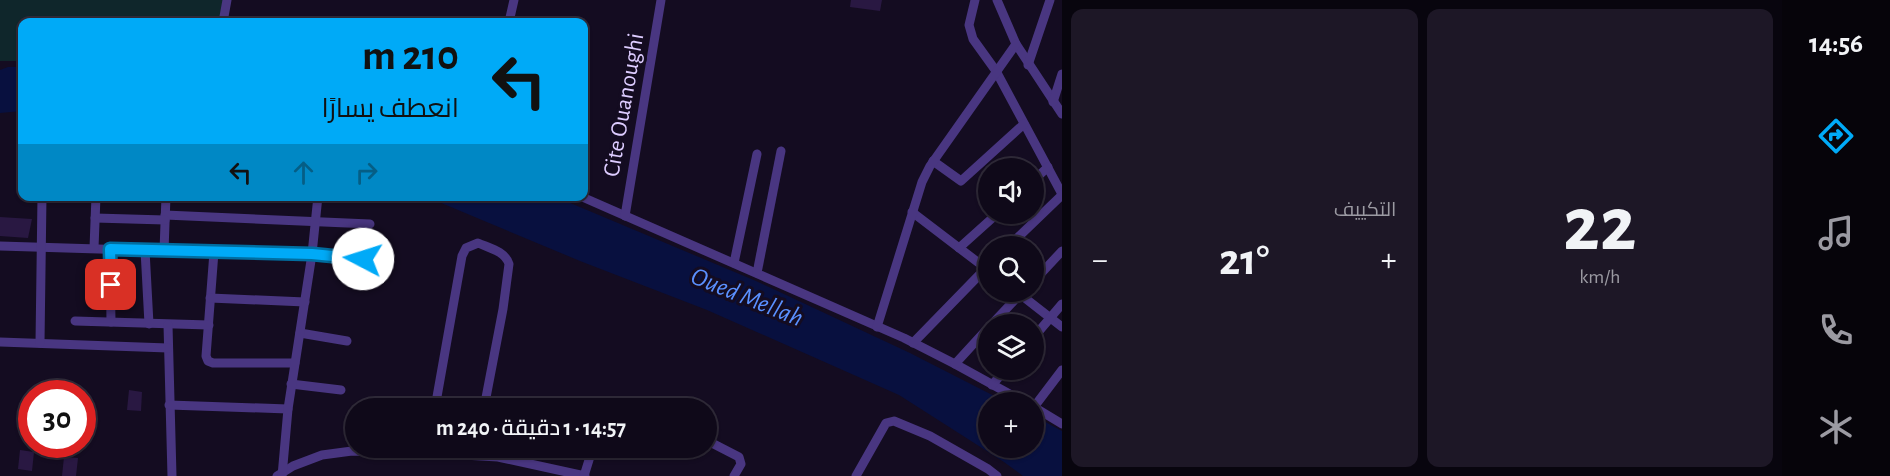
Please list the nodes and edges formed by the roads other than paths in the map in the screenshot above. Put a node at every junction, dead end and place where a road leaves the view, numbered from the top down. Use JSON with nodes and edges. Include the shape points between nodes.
{"nodes":[{"id":1,"x":227,"y":0,"type":"edge"},
{"id":2,"x":514,"y":0,"type":"edge"},
{"id":3,"x":662,"y":0,"type":"edge"},
{"id":4,"x":975,"y":0,"type":"edge"},
{"id":5,"x":997,"y":0,"type":"edge"},
{"id":6,"x":1050,"y":0,"type":"edge"},
{"id":7,"x":224,"y":18,"type":"edge"},
{"id":8,"x":510,"y":18,"type":"edge"},
{"id":9,"x":1016,"y":44,"type":"junction"},
{"id":10,"x":1028,"y":65,"type":"junction"},
{"id":11,"x":996,"y":71,"type":"junction"},
{"id":12,"x":1062,"y":74,"type":"edge"},
{"id":13,"x":1053,"y":102,"type":"junction"},
{"id":14,"x":1062,"y":114,"type":"edge"},
{"id":15,"x":1024,"y":124,"type":"junction"},
{"id":16,"x":781,"y":151,"type":"dead end"},
{"id":17,"x":758,"y":154,"type":"dead end"},
{"id":18,"x":933,"y":161,"type":"junction"},
{"id":19,"x":1048,"y":167,"type":"junction"},
{"id":20,"x":1044,"y":171,"type":"edge"},
{"id":21,"x":1062,"y":194,"type":"edge"},
{"id":22,"x":588,"y":200,"type":"edge"},
{"id":23,"x":42,"y":201,"type":"edge"},
{"id":24,"x":96,"y":201,"type":"edge"},
{"id":25,"x":166,"y":201,"type":"edge"},
{"id":26,"x":318,"y":201,"type":"edge"},
{"id":27,"x":912,"y":212,"type":"junction"},
{"id":28,"x":625,"y":216,"type":"junction"},
{"id":29,"x":165,"y":217,"type":"junction"},
{"id":30,"x":95,"y":218,"type":"junction"},
{"id":31,"x":316,"y":221,"type":"junction"},
{"id":32,"x":370,"y":224,"type":"dead end"},
{"id":33,"x":986,"y":224,"type":"edge"},
{"id":34,"x":1019,"y":236,"type":"edge"},
{"id":35,"x":0,"y":246,"type":"edge"},
{"id":36,"x":41,"y":246,"type":"junction"},
{"id":37,"x":94,"y":248,"type":"junction"},
{"id":38,"x":960,"y":248,"type":"junction"},
{"id":39,"x":110,"y":249,"type":"junction"},
{"id":40,"x":145,"y":250,"type":"junction"},
{"id":41,"x":164,"y":251,"type":"junction"},
{"id":42,"x":1062,"y":251,"type":"edge"},
{"id":43,"x":214,"y":252,"type":"junction"},
{"id":44,"x":312,"y":254,"type":"junction"},
{"id":45,"x":363,"y":259,"type":"dead end"},
{"id":46,"x":978,"y":261,"type":"edge"},
{"id":47,"x":734,"y":263,"type":"junction"},
{"id":48,"x":1044,"y":270,"type":"edge"},
{"id":49,"x":757,"y":273,"type":"junction"},
{"id":50,"x":978,"y":278,"type":"edge"},
{"id":51,"x":210,"y":298,"type":"junction"},
{"id":52,"x":305,"y":302,"type":"junction"},
{"id":53,"x":1011,"y":302,"type":"edge"},
{"id":54,"x":1032,"y":302,"type":"edge"},
{"id":55,"x":1062,"y":304,"type":"edge"},
{"id":56,"x":1001,"y":314,"type":"edge"},
{"id":57,"x":1050,"y":318,"type":"junction"},
{"id":58,"x":75,"y":321,"type":"dead end"},
{"id":59,"x":111,"y":322,"type":"junction"},
{"id":60,"x":149,"y":324,"type":"junction"},
{"id":61,"x":168,"y":324,"type":"junction"},
{"id":62,"x":1044,"y":325,"type":"edge"},
{"id":63,"x":208,"y":326,"type":"junction"},
{"id":64,"x":878,"y":327,"type":"junction"},
{"id":65,"x":1062,"y":327,"type":"edge"},
{"id":66,"x":300,"y":333,"type":"junction"},
{"id":67,"x":978,"y":339,"type":"edge"},
{"id":68,"x":347,"y":341,"type":"dead end"},
{"id":69,"x":0,"y":342,"type":"edge"},
{"id":70,"x":40,"y":343,"type":"junction"},
{"id":71,"x":913,"y":343,"type":"junction"},
{"id":72,"x":168,"y":348,"type":"junction"},
{"id":73,"x":295,"y":363,"type":"junction"},
{"id":74,"x":955,"y":364,"type":"junction"},
{"id":75,"x":1062,"y":370,"type":"edge"},
{"id":76,"x":996,"y":380,"type":"edge"},
{"id":77,"x":291,"y":384,"type":"junction"},
{"id":78,"x":992,"y":385,"type":"junction"},
{"id":79,"x":341,"y":390,"type":"dead end"},
{"id":80,"x":1005,"y":392,"type":"edge"},
{"id":81,"x":1044,"y":394,"type":"edge"},
{"id":82,"x":437,"y":398,"type":"edge"},
{"id":83,"x":486,"y":398,"type":"edge"},
{"id":84,"x":169,"y":405,"type":"junction"},
{"id":85,"x":288,"y":409,"type":"junction"},
{"id":86,"x":1044,"y":412,"type":"edge"},
{"id":87,"x":1060,"y":420,"type":"edge"},
{"id":88,"x":717,"y":446,"type":"edge"},
{"id":89,"x":345,"y":453,"type":"edge"},
{"id":90,"x":503,"y":458,"type":"edge"},
{"id":91,"x":590,"y":458,"type":"edge"},
{"id":92,"x":982,"y":471,"type":"edge"},
{"id":93,"x":280,"y":475,"type":"edge"},
{"id":94,"x":995,"y":475,"type":"edge"},
{"id":95,"x":172,"y":476,"type":"edge"},
{"id":96,"x":585,"y":476,"type":"edge"},
{"id":97,"x":734,"y":476,"type":"edge"},
{"id":98,"x":856,"y":476,"type":"edge"}],
"edges":[{"from":1,"to":7,"type":"street"},
{"from":2,"to":8,"type":"street"},
{"from":3,"to":28,"type":"street","name":"Cite Ouanoughi"},
{"from":4,"to":11,"type":"street","via":[[970,16],[973,39]]},
{"from":5,"to":9,"type":"street"},
{"from":6,"to":10,"type":"street"},
{"from":9,"to":10,"type":"street"},
{"from":9,"to":11,"type":"street"},
{"from":10,"to":13,"type":"street"},
{"from":11,"to":15,"type":"street"},
{"from":11,"to":18,"type":"street"},
{"from":12,"to":13,"type":"street"},
{"from":13,"to":14,"type":"street"},
{"from":15,"to":18,"type":"street","via":[[961,181]]},
{"from":15,"to":19,"type":"street"},
{"from":16,"to":49,"type":"street"},
{"from":17,"to":47,"type":"street"},
{"from":18,"to":27,"type":"street"},
{"from":19,"to":20,"type":"street"},
{"from":19,"to":21,"type":"street"},
{"from":21,"to":34,"type":"street"},
{"from":22,"to":28,"type":"street"},
{"from":23,"to":36,"type":"street"},
{"from":24,"to":30,"type":"street"},
{"from":25,"to":29,"type":"street"},
{"from":26,"to":31,"type":"street"},
{"from":27,"to":38,"type":"street"},
{"from":27,"to":64,"type":"street"},
{"from":28,"to":47,"type":"street"},
{"from":29,"to":30,"type":"street"},
{"from":29,"to":31,"type":"street"},
{"from":29,"to":41,"type":"street"},
{"from":30,"to":37,"type":"street"},
{"from":31,"to":32,"type":"street"},
{"from":31,"to":44,"type":"street"},
{"from":33,"to":38,"type":"street"},
{"from":35,"to":36,"type":"street"},
{"from":36,"to":37,"type":"street"},
{"from":36,"to":70,"type":"street"},
{"from":37,"to":39,"type":"street"},
{"from":38,"to":46,"type":"street"},
{"from":39,"to":40,"type":"street"},
{"from":39,"to":59,"type":"street"},
{"from":40,"to":41,"type":"street"},
{"from":40,"to":60,"type":"street"},
{"from":41,"to":43,"type":"street"},
{"from":42,"to":48,"type":"street"},
{"from":43,"to":44,"type":"street"},
{"from":43,"to":51,"type":"street"},
{"from":44,"to":45,"type":"street"},
{"from":44,"to":52,"type":"street"},
{"from":47,"to":49,"type":"street"},
{"from":49,"to":64,"type":"street"},
{"from":50,"to":71,"type":"street"},
{"from":51,"to":52,"type":"street"},
{"from":51,"to":63,"type":"street"},
{"from":52,"to":66,"type":"street"},
{"from":53,"to":56,"type":"street"},
{"from":54,"to":57,"type":"street"},
{"from":55,"to":57,"type":"street"},
{"from":57,"to":62,"type":"street"},
{"from":57,"to":65,"type":"street"},
{"from":58,"to":59,"type":"street"},
{"from":59,"to":60,"type":"street"},
{"from":60,"to":61,"type":"street"},
{"from":61,"to":63,"type":"street"},
{"from":61,"to":72,"type":"street"},
{"from":63,"to":73,"type":"street","via":[[208,361]]},
{"from":64,"to":71,"type":"street"},
{"from":66,"to":68,"type":"street"},
{"from":66,"to":73,"type":"street"},
{"from":67,"to":74,"type":"street"},
{"from":69,"to":70,"type":"street"},
{"from":70,"to":72,"type":"street"},
{"from":71,"to":74,"type":"street"},
{"from":72,"to":84,"type":"street"},
{"from":73,"to":77,"type":"street"},
{"from":74,"to":78,"type":"street"},
{"from":75,"to":81,"type":"street"},
{"from":76,"to":78,"type":"street"},
{"from":77,"to":79,"type":"street"},
{"from":77,"to":85,"type":"street"},
{"from":78,"to":80,"type":"street"},
{"from":82,"to":83,"type":"street","via":[[462,255],[466,248],[478,243],[503,254],[509,264]]},
{"from":84,"to":85,"type":"street"},
{"from":84,"to":95,"type":"street"},
{"from":85,"to":93,"type":"street"},
{"from":86,"to":87,"type":"street"},
{"from":88,"to":97,"type":"street","via":[[739,457],[741,464]]},
{"from":89,"to":93,"type":"street","via":[[322,455]]},
{"from":90,"to":96,"type":"street"},
{"from":91,"to":96,"type":"street"},
{"from":92,"to":94,"type":"street"},
{"from":92,"to":98,"type":"street","via":[[930,436],[894,421],[886,423]]}]}
